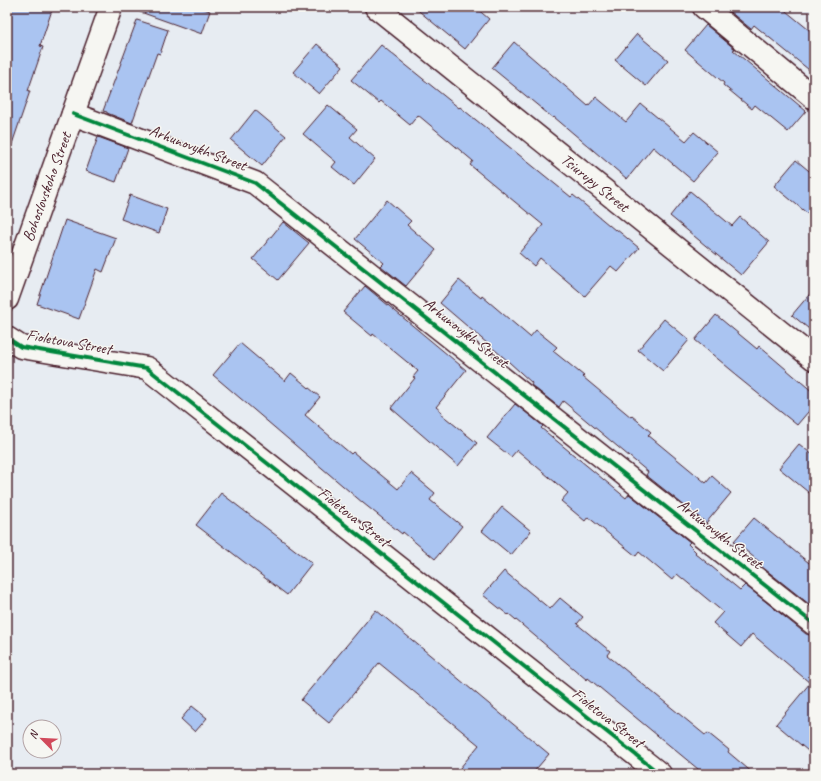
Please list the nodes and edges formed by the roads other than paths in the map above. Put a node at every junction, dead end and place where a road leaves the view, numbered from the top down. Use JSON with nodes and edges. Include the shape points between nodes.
{"nodes":[{"id":1,"x":111,"y":7,"type":"edge"},
{"id":2,"x":376,"y":7,"type":"edge"},
{"id":3,"x":704,"y":7,"type":"edge"},
{"id":4,"x":814,"y":98,"type":"edge"},
{"id":5,"x":73,"y":114,"type":"junction"},
{"id":6,"x":7,"y":299,"type":"edge"},
{"id":7,"x":7,"y":338,"type":"edge"},
{"id":8,"x":814,"y":359,"type":"edge"},
{"id":9,"x":814,"y":624,"type":"edge"},
{"id":10,"x":660,"y":774,"type":"edge"}],
"edges":[{"from":1,"to":5,"type":"street","name":"Bohoslovskoho Street"},
{"from":2,"to":8,"type":"street","name":"Tsiurupy Street"},
{"from":3,"to":4,"type":"street"},
{"from":5,"to":6,"type":"street","name":"Bohoslovskoho Street"},
{"from":5,"to":9,"type":"street","name":"Arhunovykh Street","via":[[255,182]]},
{"from":7,"to":10,"type":"street","name":"Fioletova Street","via":[[21,347],[147,368]]}]}
